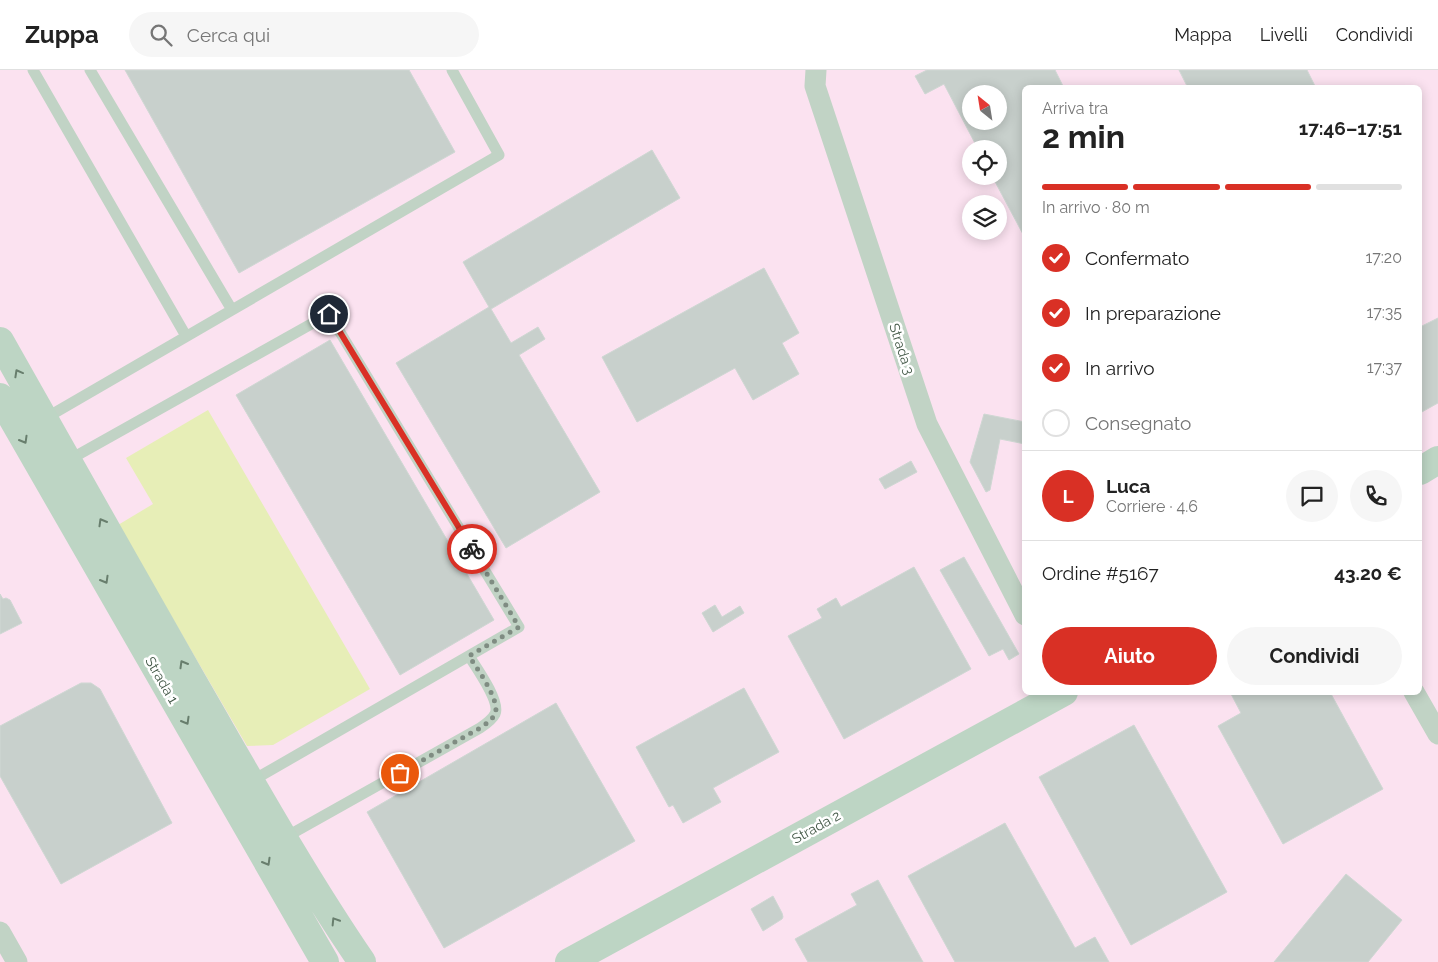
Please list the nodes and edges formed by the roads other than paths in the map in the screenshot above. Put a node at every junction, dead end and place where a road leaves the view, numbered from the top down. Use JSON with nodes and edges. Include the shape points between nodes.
{"nodes":[{"id":1,"x":33,"y":70,"type":"edge"},
{"id":2,"x":90,"y":70,"type":"edge"},
{"id":3,"x":452,"y":70,"type":"edge"},
{"id":4,"x":816,"y":70,"type":"edge"},
{"id":5,"x":232,"y":310,"type":"junction"},
{"id":6,"x":186,"y":336,"type":"junction"},
{"id":7,"x":0,"y":341,"type":"edge"},
{"id":8,"x":0,"y":397,"type":"edge"},
{"id":9,"x":44,"y":419,"type":"junction"},
{"id":10,"x":1438,"y":460,"type":"edge"},
{"id":11,"x":67,"y":461,"type":"junction"},
{"id":12,"x":1422,"y":470,"type":"edge"},
{"id":13,"x":1022,"y":609,"type":"edge"},
{"id":14,"x":469,"y":656,"type":"junction"},
{"id":15,"x":1058,"y":695,"type":"edge"},
{"id":16,"x":1416,"y":695,"type":"edge"},
{"id":17,"x":1438,"y":734,"type":"edge"},
{"id":18,"x":250,"y":782,"type":"junction"},
{"id":19,"x":284,"y":838,"type":"junction"},
{"id":20,"x":0,"y":932,"type":"edge"},
{"id":21,"x":17,"y":962,"type":"edge"},
{"id":22,"x":325,"y":962,"type":"edge"},
{"id":23,"x":362,"y":962,"type":"edge"},
{"id":24,"x":569,"y":962,"type":"edge"}],
"edges":[{"from":1,"to":6,"type":"lane"},
{"from":2,"to":5,"type":"lane"},
{"from":3,"to":5,"type":"lane","via":[[499,156]]},
{"from":4,"to":13,"type":"street","name":"Strada 3","via":[[815,86],[926,424]]},
{"from":5,"to":6,"type":"lane"},
{"from":6,"to":9,"type":"lane"},
{"from":9,"to":7,"type":"street","one_way":true},
{"from":8,"to":22,"type":"street","name":"Strada 1","one_way":true},
{"from":9,"to":11,"type":"street"},
{"from":10,"to":12,"type":"street"},
{"from":11,"to":14,"type":"lane","via":[[329,314],[519,627]]},
{"from":18,"to":11,"type":"street","one_way":true},
{"from":14,"to":18,"type":"lane"},
{"from":14,"to":19,"type":"lane","via":[[496,703],[496,712],[489,722]]},
{"from":15,"to":24,"type":"street","name":"Strada 2"},
{"from":16,"to":17,"type":"street"},
{"from":18,"to":19,"type":"street"},
{"from":23,"to":19,"type":"street","one_way":true},
{"from":20,"to":21,"type":"street"}]}
